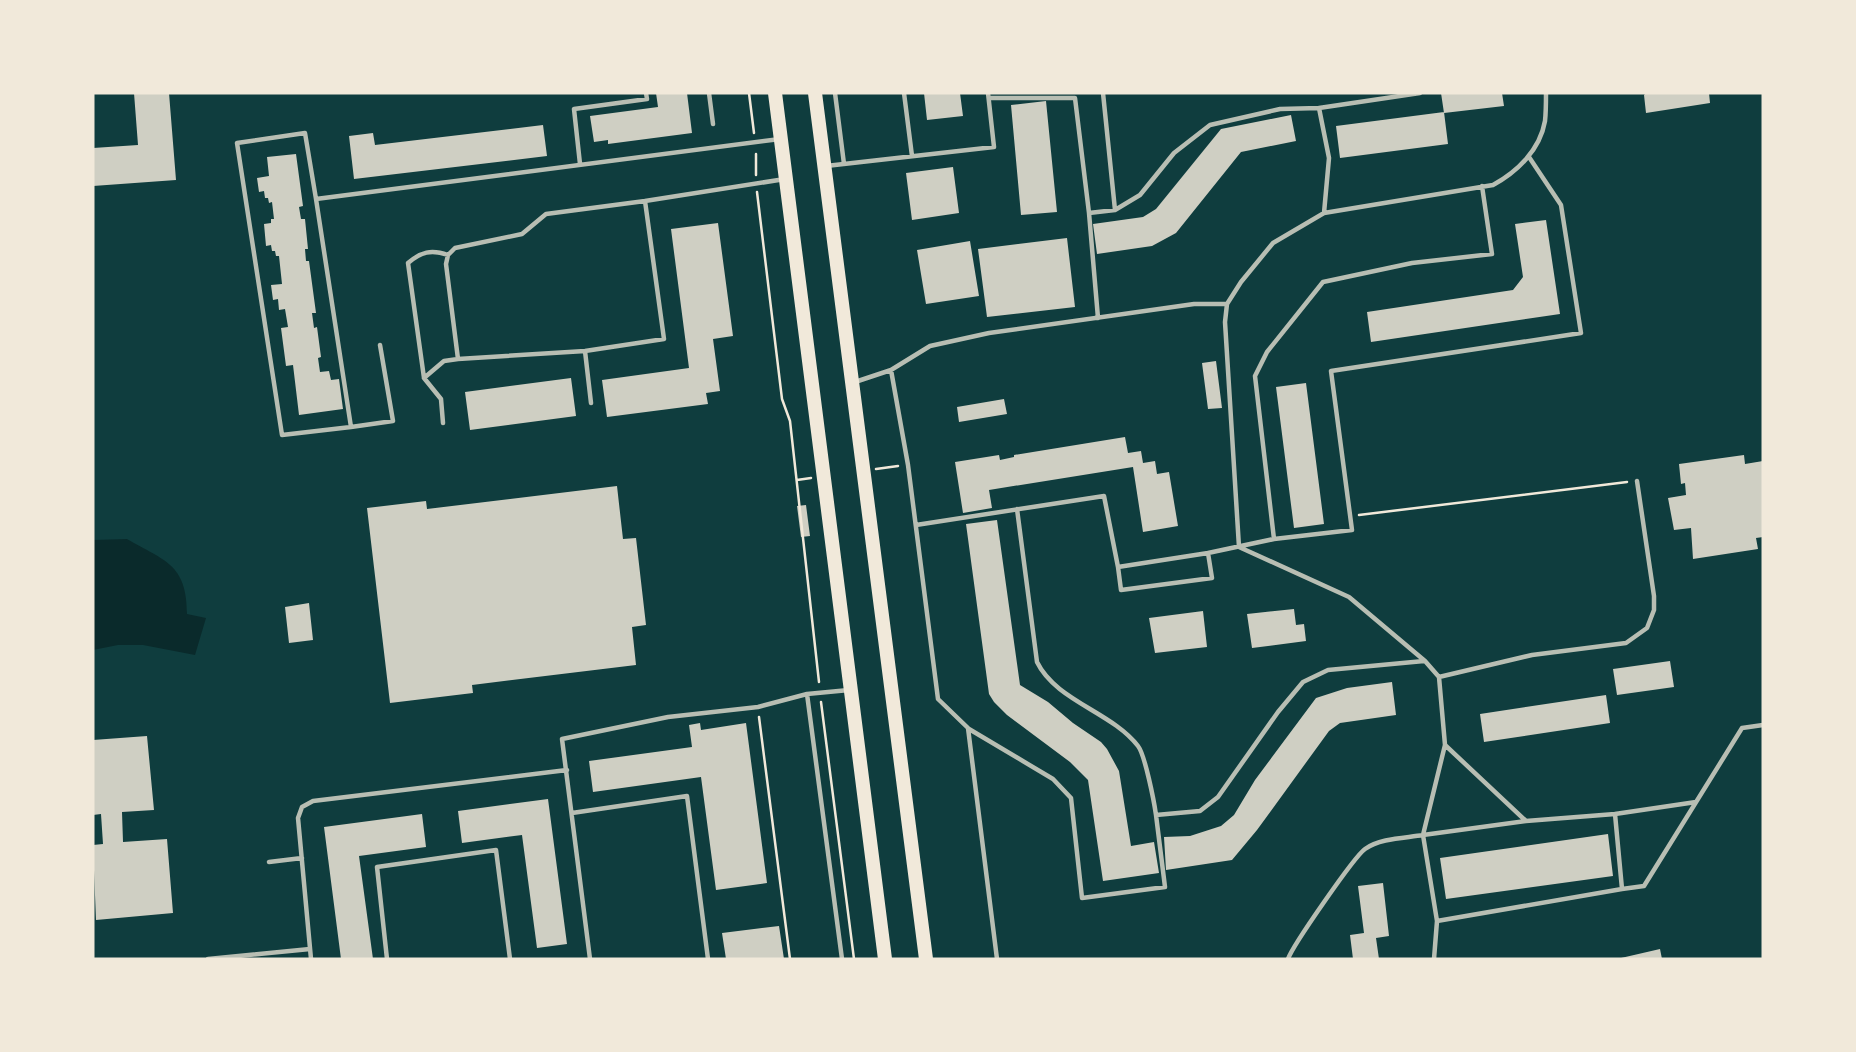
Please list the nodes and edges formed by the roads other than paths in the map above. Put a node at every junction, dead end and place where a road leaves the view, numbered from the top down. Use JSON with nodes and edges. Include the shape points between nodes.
{"nodes":[{"id":1,"x":646,"y":93,"type":"edge"},
{"id":2,"x":709,"y":93,"type":"edge"},
{"id":3,"x":775,"y":93,"type":"edge"},
{"id":4,"x":815,"y":93,"type":"edge"},
{"id":5,"x":835,"y":93,"type":"edge"},
{"id":6,"x":904,"y":93,"type":"edge"},
{"id":7,"x":1103,"y":93,"type":"edge"},
{"id":8,"x":1420,"y":93,"type":"edge"},
{"id":9,"x":1546,"y":93,"type":"edge"},
{"id":10,"x":988,"y":95,"type":"edge"},
{"id":11,"x":1319,"y":108,"type":"junction"},
{"id":12,"x":713,"y":124,"type":"dead end"},
{"id":13,"x":780,"y":139,"type":"junction"},
{"id":14,"x":912,"y":156,"type":"junction"},
{"id":15,"x":1529,"y":157,"type":"junction"},
{"id":16,"x":580,"y":164,"type":"junction"},
{"id":17,"x":844,"y":164,"type":"junction"},
{"id":18,"x":824,"y":166,"type":"junction"},
{"id":19,"x":786,"y":179,"type":"junction"},
{"id":20,"x":1482,"y":186,"type":"junction"},
{"id":21,"x":316,"y":199,"type":"junction"},
{"id":22,"x":645,"y":201,"type":"junction"},
{"id":23,"x":1115,"y":210,"type":"junction"},
{"id":24,"x":1089,"y":213,"type":"junction"},
{"id":25,"x":1324,"y":213,"type":"junction"},
{"id":26,"x":448,"y":254,"type":"junction"},
{"id":27,"x":1227,"y":304,"type":"junction"},
{"id":28,"x":1098,"y":318,"type":"junction"},
{"id":29,"x":380,"y":345,"type":"dead end"},
{"id":30,"x":585,"y":351,"type":"junction"},
{"id":31,"x":458,"y":359,"type":"junction"},
{"id":32,"x":891,"y":370,"type":"junction"},
{"id":33,"x":424,"y":378,"type":"junction"},
{"id":34,"x":852,"y":383,"type":"junction"},
{"id":35,"x":591,"y":403,"type":"dead end"},
{"id":36,"x":443,"y":423,"type":"dead end"},
{"id":37,"x":351,"y":427,"type":"junction"},
{"id":38,"x":1637,"y":481,"type":"road end"},
{"id":39,"x":1017,"y":509,"type":"junction"},
{"id":40,"x":916,"y":525,"type":"junction"},
{"id":41,"x":1274,"y":540,"type":"junction"},
{"id":42,"x":1239,"y":547,"type":"junction"},
{"id":43,"x":1209,"y":553,"type":"junction"},
{"id":44,"x":1118,"y":566,"type":"junction"},
{"id":45,"x":1425,"y":661,"type":"junction"},
{"id":46,"x":1439,"y":677,"type":"junction"},
{"id":47,"x":850,"y":690,"type":"junction"},
{"id":48,"x":807,"y":694,"type":"junction"},
{"id":49,"x":1763,"y":724,"type":"edge"},
{"id":50,"x":968,"y":728,"type":"junction"},
{"id":51,"x":1445,"y":745,"type":"junction"},
{"id":52,"x":567,"y":770,"type":"junction"},
{"id":53,"x":1696,"y":802,"type":"junction"},
{"id":54,"x":572,"y":813,"type":"junction"},
{"id":55,"x":1615,"y":814,"type":"junction"},
{"id":56,"x":1156,"y":815,"type":"junction"},
{"id":57,"x":1526,"y":821,"type":"junction"},
{"id":58,"x":1423,"y":835,"type":"junction"},
{"id":59,"x":302,"y":858,"type":"junction"},
{"id":60,"x":269,"y":862,"type":"dead end"},
{"id":61,"x":1622,"y":890,"type":"junction"},
{"id":62,"x":1437,"y":921,"type":"junction"},
{"id":63,"x":310,"y":949,"type":"junction"},
{"id":64,"x":208,"y":959,"type":"edge"},
{"id":65,"x":311,"y":959,"type":"edge"},
{"id":66,"x":387,"y":959,"type":"edge"},
{"id":67,"x":510,"y":959,"type":"edge"},
{"id":68,"x":590,"y":959,"type":"edge"},
{"id":69,"x":708,"y":959,"type":"edge"},
{"id":70,"x":842,"y":959,"type":"edge"},
{"id":71,"x":885,"y":959,"type":"edge"},
{"id":72,"x":926,"y":959,"type":"edge"},
{"id":73,"x":997,"y":959,"type":"edge"},
{"id":74,"x":1288,"y":959,"type":"edge"},
{"id":75,"x":1434,"y":959,"type":"edge"}],
"edges":[{"from":1,"to":16,"type":"lane","via":[[647,99],[574,109]]},
{"from":2,"to":12,"type":"lane"},
{"from":3,"to":13,"type":"main road"},
{"from":4,"to":18,"type":"main road"},
{"from":5,"to":17,"type":"lane"},
{"from":6,"to":14,"type":"lane"},
{"from":7,"to":23,"type":"lane"},
{"from":8,"to":11,"type":"lane"},
{"from":9,"to":15,"type":"lane","via":[[1545,123]]},
{"from":10,"to":14,"type":"lane","via":[[994,147]]},
{"from":10,"to":24,"type":"lane","via":[[1075,98]]},
{"from":11,"to":23,"type":"lane","via":[[1280,109],[1210,124],[1174,153],[1140,195]]},
{"from":11,"to":25,"type":"lane","via":[[1329,158]]},
{"from":13,"to":16,"type":"lane"},
{"from":13,"to":19,"type":"main road"},
{"from":14,"to":17,"type":"lane"},
{"from":15,"to":20,"type":"lane","via":[[1513,174]]},
{"from":15,"to":41,"type":"lane","via":[[1561,205],[1581,333],[1331,371],[1352,530]]},
{"from":16,"to":21,"type":"lane"},
{"from":17,"to":18,"type":"lane"},
{"from":18,"to":34,"type":"main road"},
{"from":19,"to":22,"type":"lane"},
{"from":19,"to":47,"type":"main road"},
{"from":20,"to":25,"type":"lane"},
{"from":20,"to":41,"type":"lane","via":[[1492,254],[1412,263],[1323,282],[1267,352],[1255,376]]},
{"from":21,"to":37,"type":"lane"},
{"from":21,"to":37,"type":"lane","via":[[305,133],[237,143],[282,435]]},
{"from":22,"to":26,"type":"lane","via":[[546,214],[522,234],[455,248]]},
{"from":22,"to":30,"type":"lane","via":[[664,339]]},
{"from":23,"to":24,"type":"lane"},
{"from":24,"to":28,"type":"lane"},
{"from":25,"to":27,"type":"lane","via":[[1273,243]]},
{"from":26,"to":31,"type":"lane"},
{"from":26,"to":33,"type":"lane","via":[[436,250],[419,254],[408,263]]},
{"from":27,"to":28,"type":"lane","via":[[1194,304]]},
{"from":27,"to":42,"type":"lane"},
{"from":28,"to":32,"type":"lane","via":[[930,346]]},
{"from":29,"to":37,"type":"lane","via":[[393,421]]},
{"from":30,"to":31,"type":"lane"},
{"from":30,"to":35,"type":"lane"},
{"from":31,"to":33,"type":"lane","via":[[444,361]]},
{"from":32,"to":34,"type":"lane"},
{"from":32,"to":40,"type":"lane"},
{"from":33,"to":36,"type":"lane","via":[[441,399]]},
{"from":34,"to":72,"type":"main road"},
{"from":38,"to":46,"type":"lane","via":[[1654,596],[1647,628],[1626,643],[1532,655]]},
{"from":39,"to":40,"type":"lane"},
{"from":39,"to":44,"type":"lane","via":[[1104,496]]},
{"from":39,"to":56,"type":"lane","via":[[1037,662],[1055,685],[1139,747]]},
{"from":40,"to":50,"type":"lane","via":[[938,699]]},
{"from":41,"to":42,"type":"lane"},
{"from":42,"to":43,"type":"lane"},
{"from":42,"to":45,"type":"lane","via":[[1349,597]]},
{"from":43,"to":44,"type":"lane"},
{"from":43,"to":44,"type":"lane","via":[[1212,578],[1121,590]]},
{"from":45,"to":46,"type":"lane"},
{"from":45,"to":56,"type":"lane","via":[[1328,670],[1303,682],[1218,796],[1200,811]]},
{"from":46,"to":51,"type":"lane"},
{"from":47,"to":48,"type":"lane"},
{"from":47,"to":71,"type":"main road"},
{"from":48,"to":52,"type":"lane","via":[[758,707],[668,717],[562,739]]},
{"from":48,"to":70,"type":"lane"},
{"from":49,"to":53,"type":"lane","via":[[1742,728]]},
{"from":50,"to":56,"type":"lane","via":[[1053,779],[1071,798],[1082,898],[1165,887]]},
{"from":50,"to":73,"type":"lane"},
{"from":51,"to":57,"type":"lane"},
{"from":51,"to":58,"type":"lane"},
{"from":52,"to":54,"type":"lane"},
{"from":52,"to":59,"type":"lane","via":[[313,801],[302,807],[298,818]]},
{"from":53,"to":55,"type":"lane"},
{"from":53,"to":61,"type":"lane","via":[[1644,887]]},
{"from":54,"to":68,"type":"lane"},
{"from":54,"to":69,"type":"lane","via":[[687,796]]},
{"from":55,"to":57,"type":"lane"},
{"from":55,"to":61,"type":"lane"},
{"from":57,"to":58,"type":"lane"},
{"from":58,"to":62,"type":"lane"},
{"from":58,"to":74,"type":"lane","via":[[1365,849]]},
{"from":59,"to":60,"type":"lane"},
{"from":59,"to":63,"type":"lane"},
{"from":61,"to":62,"type":"lane"},
{"from":62,"to":75,"type":"lane"},
{"from":63,"to":64,"type":"lane"},
{"from":63,"to":65,"type":"lane"},
{"from":66,"to":67,"type":"lane","via":[[377,867],[496,850]]}]}
